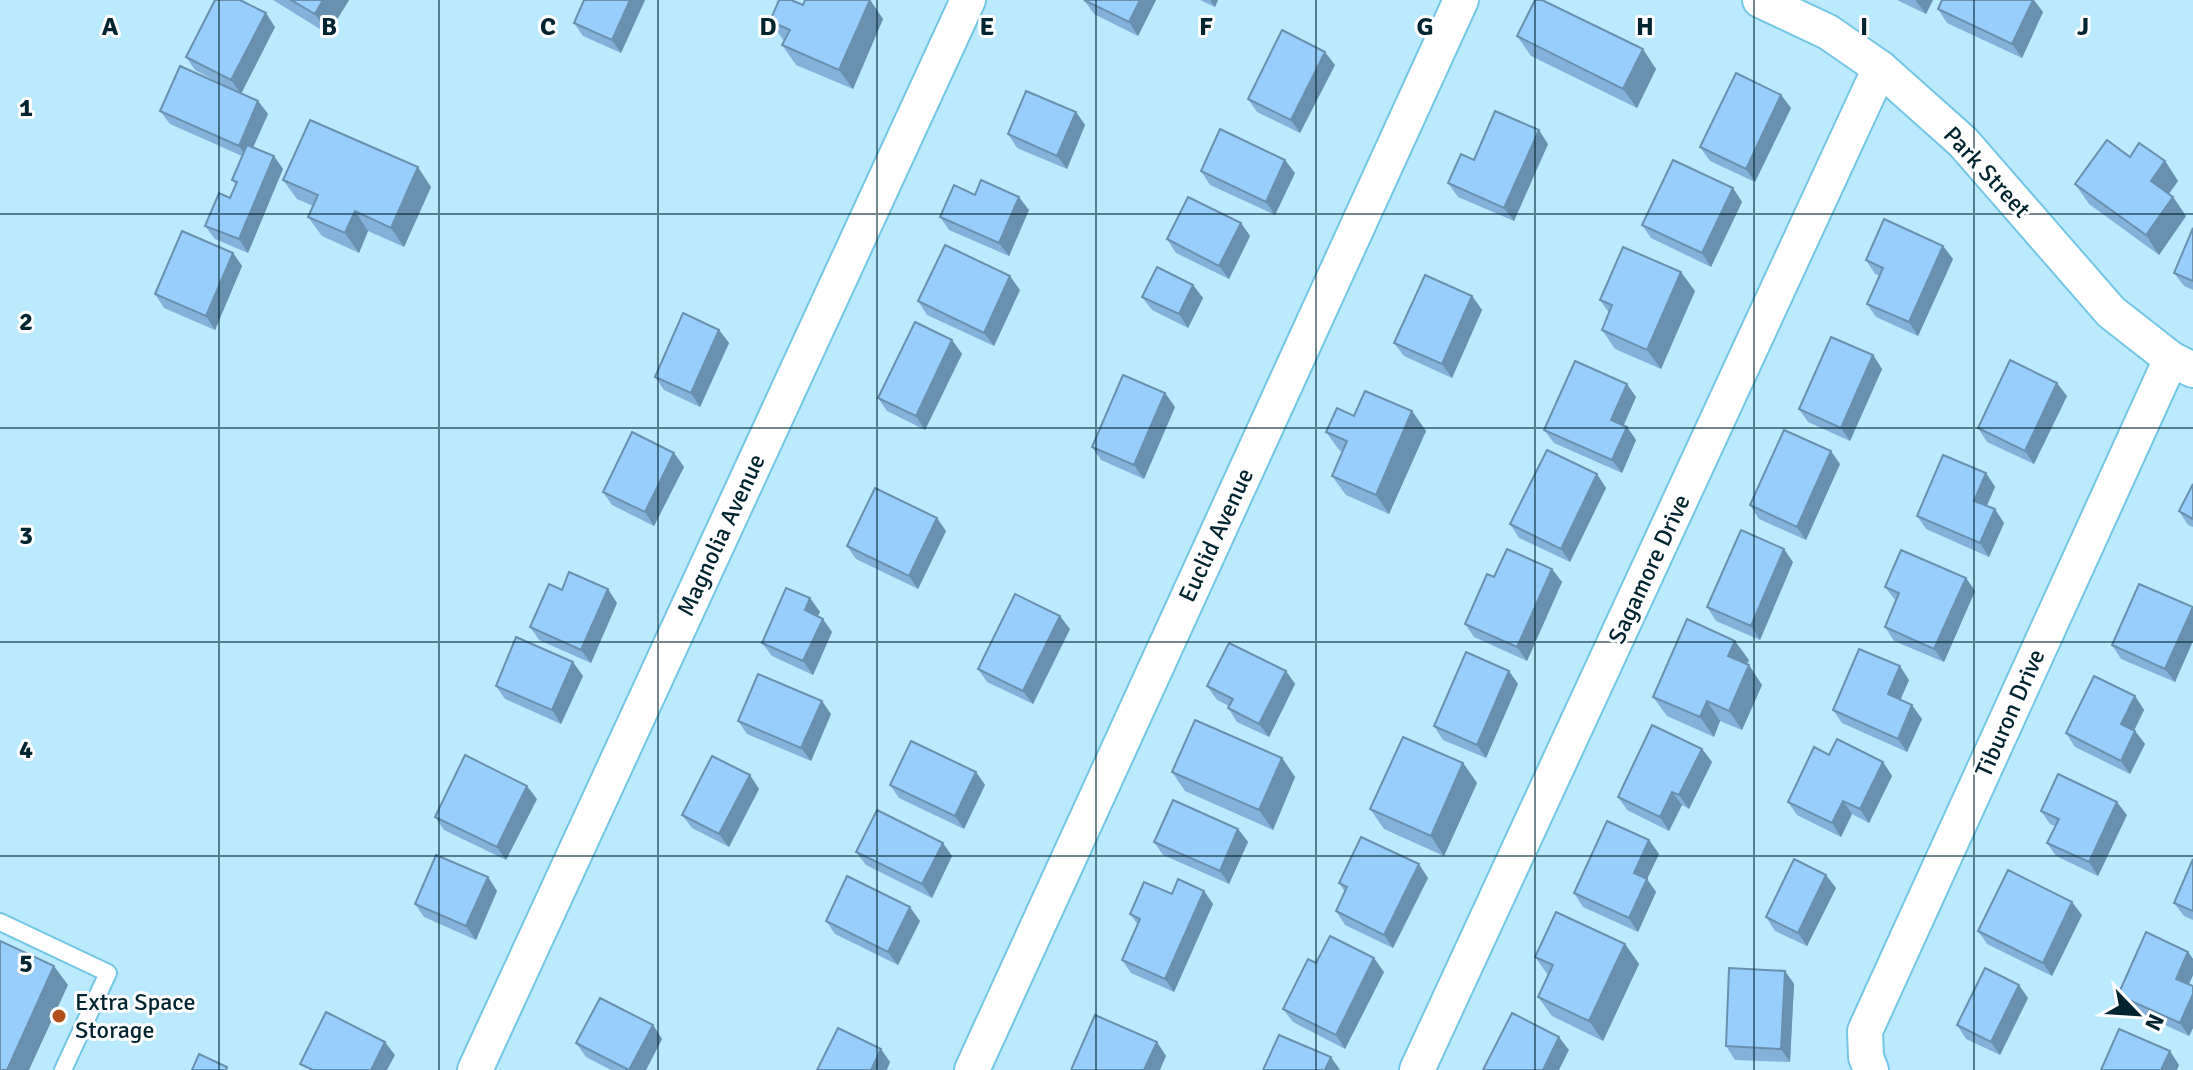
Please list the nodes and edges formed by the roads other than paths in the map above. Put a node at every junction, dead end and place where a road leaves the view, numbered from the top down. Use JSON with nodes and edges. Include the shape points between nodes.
{"nodes":[{"id":1,"x":968,"y":0,"type":"edge"},
{"id":2,"x":1461,"y":0,"type":"edge"},
{"id":3,"x":1760,"y":0,"type":"edge"},
{"id":4,"x":1880,"y":68,"type":"junction"},
{"id":5,"x":2182,"y":365,"type":"edge"},
{"id":6,"x":0,"y":922,"type":"edge"},
{"id":7,"x":63,"y":1070,"type":"edge"},
{"id":8,"x":475,"y":1070,"type":"edge"},
{"id":9,"x":972,"y":1070,"type":"edge"},
{"id":10,"x":1417,"y":1070,"type":"edge"},
{"id":11,"x":1871,"y":1070,"type":"edge"}],
"edges":[{"from":1,"to":8,"type":"street","name":"Magnolia Avenue"},
{"from":2,"to":9,"type":"street","name":"Euclid Avenue"},
{"from":3,"to":4,"type":"street","name":"Park Street","via":[[1828,32]]},
{"from":4,"to":5,"type":"street","name":"Park Street","via":[[1963,142],[2111,312]]},
{"from":4,"to":10,"type":"street","name":"Sagamore Drive"},
{"from":5,"to":11,"type":"street","name":"Tiburon Drive","via":[[1865,1031]]},
{"from":6,"to":7,"type":"lane","via":[[108,973]]}]}
